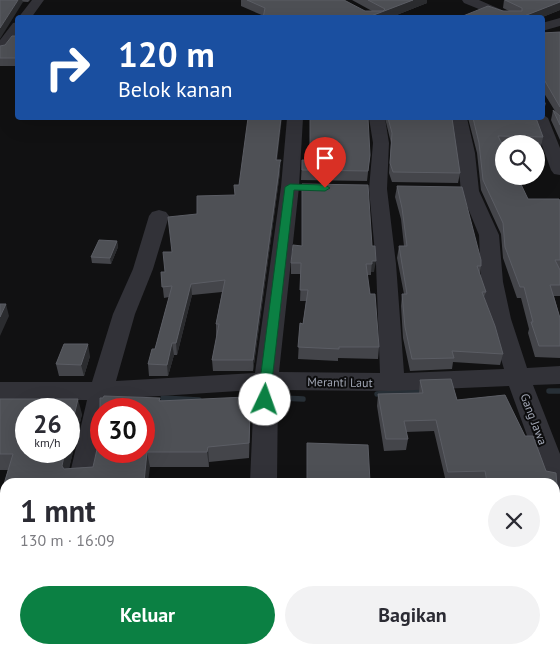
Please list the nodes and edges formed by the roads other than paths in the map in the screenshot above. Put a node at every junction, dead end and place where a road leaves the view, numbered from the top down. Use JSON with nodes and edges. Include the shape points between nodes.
{"nodes":[{"id":1,"x":38,"y":0,"type":"edge"},
{"id":2,"x":468,"y":0,"type":"edge"},
{"id":3,"x":26,"y":15,"type":"edge"},
{"id":4,"x":506,"y":15,"type":"edge"},
{"id":5,"x":560,"y":22,"type":"edge"},
{"id":6,"x":545,"y":26,"type":"edge"},
{"id":7,"x":15,"y":29,"type":"edge"},
{"id":8,"x":2,"y":44,"type":"edge"},
{"id":9,"x":295,"y":120,"type":"edge"},
{"id":10,"x":377,"y":120,"type":"edge"},
{"id":11,"x":459,"y":120,"type":"edge"},
{"id":12,"x":541,"y":120,"type":"edge"},
{"id":13,"x":560,"y":170,"type":"edge"},
{"id":14,"x":159,"y":216,"type":"dead end"},
{"id":15,"x":560,"y":375,"type":"edge"},
{"id":16,"x":518,"y":377,"type":"junction"},
{"id":17,"x":266,"y":381,"type":"junction"},
{"id":18,"x":392,"y":382,"type":"junction"},
{"id":19,"x":0,"y":391,"type":"edge"},
{"id":20,"x":101,"y":391,"type":"junction"},
{"id":21,"x":83,"y":478,"type":"edge"},
{"id":22,"x":264,"y":478,"type":"edge"},
{"id":23,"x":556,"y":478,"type":"edge"}],
"edges":[{"from":1,"to":3,"type":"street"},
{"from":2,"to":4,"type":"street"},
{"from":5,"to":6,"type":"street"},
{"from":7,"to":8,"type":"street"},
{"from":9,"to":17,"type":"street","via":[[300,187]]},
{"from":10,"to":18,"type":"street","via":[[380,144],[378,189],[386,264]]},
{"from":11,"to":16,"type":"street","name":"Gang Jawa","via":[[466,152],[461,191],[488,235],[492,282]]},
{"from":12,"to":13,"type":"street"},
{"from":14,"to":20,"type":"street"},
{"from":15,"to":16,"type":"street","name":"Meranti Laut"},
{"from":16,"to":18,"type":"street","name":"Meranti Laut"},
{"from":16,"to":23,"type":"street","name":"Gang Jawa"},
{"from":17,"to":18,"type":"street","name":"Meranti Laut"},
{"from":17,"to":20,"type":"street","name":"Meranti Laut"},
{"from":17,"to":22,"type":"street"},
{"from":19,"to":20,"type":"street","name":"Meranti Laut"},
{"from":20,"to":21,"type":"street"}]}
